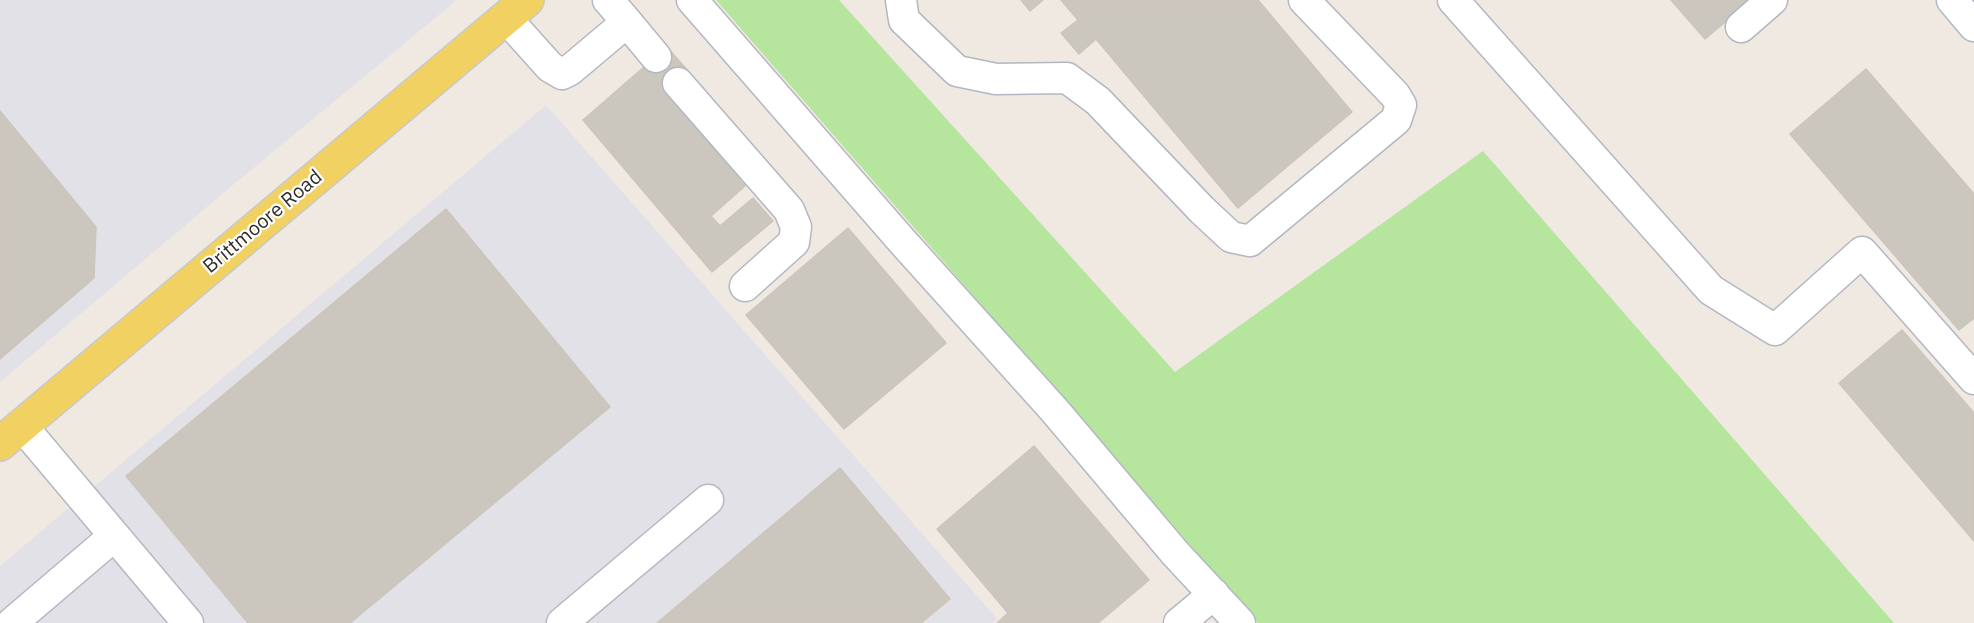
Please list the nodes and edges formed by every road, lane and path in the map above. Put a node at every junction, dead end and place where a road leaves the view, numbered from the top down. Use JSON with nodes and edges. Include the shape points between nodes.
{"nodes":[{"id":1,"x":692,"y":0,"type":"edge"},
{"id":2,"x":901,"y":0,"type":"edge"},
{"id":3,"x":1304,"y":0,"type":"edge"},
{"id":4,"x":1453,"y":0,"type":"edge"},
{"id":5,"x":1772,"y":0,"type":"edge"},
{"id":6,"x":1952,"y":0,"type":"edge"},
{"id":7,"x":516,"y":9,"type":"edge"},
{"id":8,"x":617,"y":11,"type":"edge"},
{"id":9,"x":1974,"y":26,"type":"edge"},
{"id":10,"x":1741,"y":27,"type":"dead end"},
{"id":11,"x":656,"y":57,"type":"dead end"},
{"id":12,"x":678,"y":83,"type":"dead end"},
{"id":13,"x":745,"y":286,"type":"dead end"},
{"id":14,"x":1974,"y":379,"type":"edge"},
{"id":15,"x":11,"y":435,"type":"edge"},
{"id":16,"x":708,"y":500,"type":"dead end"},
{"id":17,"x":114,"y":536,"type":"junction"},
{"id":18,"x":1214,"y":594,"type":"junction"},
{"id":19,"x":12,"y":623,"type":"edge"},
{"id":20,"x":188,"y":623,"type":"edge"},
{"id":21,"x":562,"y":623,"type":"edge"},
{"id":22,"x":1179,"y":623,"type":"edge"},
{"id":23,"x":1240,"y":623,"type":"edge"}],
"edges":[{"from":1,"to":18,"type":"street"},
{"from":2,"to":3,"type":"street","via":[[904,20],[957,71],[996,79],[1067,78],[1098,101],[1231,237],[1250,241],[1396,120],[1401,105]]},
{"from":4,"to":14,"type":"street","via":[[1711,290],[1775,330],[1862,252]]},
{"from":5,"to":10,"type":"street"},
{"from":6,"to":9,"type":"street"},
{"from":7,"to":8,"type":"street","via":[[550,67],[562,74],[570,70]]},
{"from":7,"to":15,"type":"main road","name":"Brittmoore Road"},
{"from":8,"to":11,"type":"street"},
{"from":12,"to":13,"type":"street","via":[[789,210],[796,227],[794,242]]},
{"from":15,"to":17,"type":"street"},
{"from":16,"to":21,"type":"street"},
{"from":17,"to":19,"type":"street"},
{"from":17,"to":20,"type":"street"},
{"from":18,"to":22,"type":"street"},
{"from":18,"to":23,"type":"street"}]}
